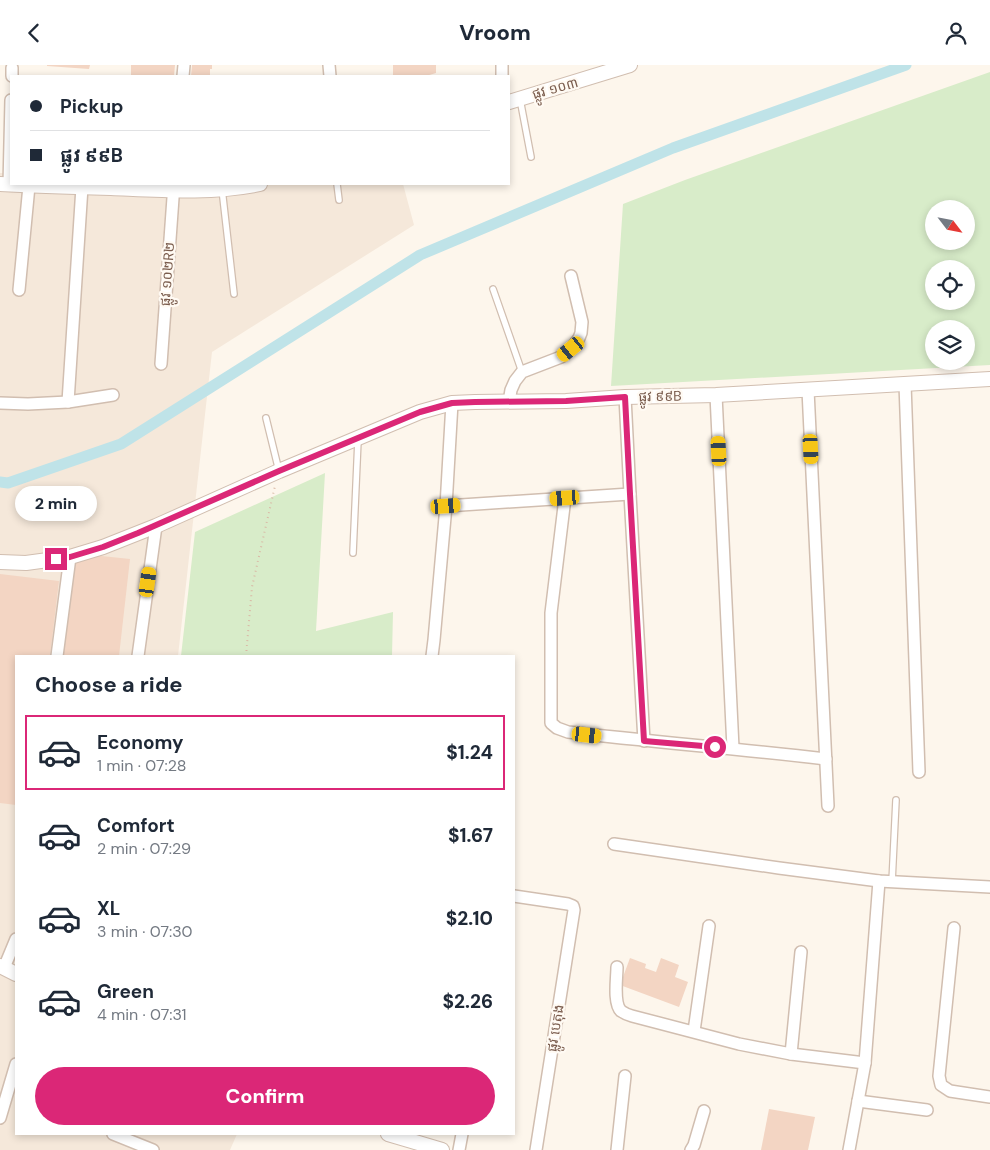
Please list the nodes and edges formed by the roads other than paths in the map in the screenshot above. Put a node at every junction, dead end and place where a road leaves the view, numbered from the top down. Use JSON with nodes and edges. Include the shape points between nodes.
{"nodes":[{"id":1,"x":630,"y":65,"type":"edge"},
{"id":2,"x":595,"y":71,"type":"edge"},
{"id":3,"x":514,"y":101,"type":"edge"},
{"id":4,"x":10,"y":112,"type":"edge"},
{"id":5,"x":531,"y":157,"type":"dead end"},
{"id":6,"x":4,"y":185,"type":"edge"},
{"id":7,"x":245,"y":185,"type":"edge"},
{"id":8,"x":337,"y":185,"type":"edge"},
{"id":9,"x":30,"y":186,"type":"junction"},
{"id":10,"x":86,"y":186,"type":"edge"},
{"id":11,"x":174,"y":187,"type":"edge"},
{"id":12,"x":222,"y":189,"type":"junction"},
{"id":13,"x":339,"y":200,"type":"dead end"},
{"id":14,"x":571,"y":276,"type":"dead end"},
{"id":15,"x":493,"y":289,"type":"dead end"},
{"id":16,"x":19,"y":291,"type":"dead end"},
{"id":17,"x":234,"y":294,"type":"dead end"},
{"id":18,"x":161,"y":364,"type":"dead end"},
{"id":19,"x":522,"y":372,"type":"junction"},
{"id":20,"x":990,"y":379,"type":"edge"},
{"id":21,"x":905,"y":384,"type":"junction"},
{"id":22,"x":808,"y":390,"type":"junction"},
{"id":23,"x":113,"y":395,"type":"dead end"},
{"id":24,"x":716,"y":395,"type":"junction"},
{"id":25,"x":625,"y":397,"type":"junction"},
{"id":26,"x":68,"y":402,"type":"junction"},
{"id":27,"x":509,"y":402,"type":"junction"},
{"id":28,"x":0,"y":403,"type":"edge"},
{"id":29,"x":452,"y":403,"type":"junction"},
{"id":30,"x":266,"y":418,"type":"dead end"},
{"id":31,"x":358,"y":438,"type":"junction"},
{"id":32,"x":279,"y":471,"type":"junction"},
{"id":33,"x":630,"y":494,"type":"junction"},
{"id":34,"x":565,"y":498,"type":"junction"},
{"id":35,"x":446,"y":506,"type":"junction"},
{"id":36,"x":156,"y":526,"type":"junction"},
{"id":37,"x":353,"y":553,"type":"dead end"},
{"id":38,"x":70,"y":557,"type":"junction"},
{"id":39,"x":0,"y":563,"type":"edge"},
{"id":40,"x":57,"y":655,"type":"edge"},
{"id":41,"x":138,"y":655,"type":"edge"},
{"id":42,"x":432,"y":655,"type":"edge"},
{"id":43,"x":644,"y":741,"type":"junction"},
{"id":44,"x":733,"y":748,"type":"junction"},
{"id":45,"x":826,"y":759,"type":"junction"},
{"id":46,"x":919,"y":772,"type":"dead end"},
{"id":47,"x":896,"y":801,"type":"dead end"},
{"id":48,"x":828,"y":806,"type":"dead end"},
{"id":49,"x":614,"y":844,"type":"dead end"},
{"id":50,"x":879,"y":881,"type":"junction"},
{"id":51,"x":892,"y":882,"type":"junction"},
{"id":52,"x":990,"y":887,"type":"edge"},
{"id":53,"x":515,"y":896,"type":"edge"},
{"id":54,"x":709,"y":926,"type":"dead end"},
{"id":55,"x":954,"y":929,"type":"dead end"},
{"id":56,"x":15,"y":942,"type":"edge"},
{"id":57,"x":801,"y":952,"type":"dead end"},
{"id":58,"x":617,"y":967,"type":"dead end"},
{"id":59,"x":7,"y":969,"type":"edge"},
{"id":60,"x":694,"y":1031,"type":"junction"},
{"id":61,"x":791,"y":1054,"type":"junction"},
{"id":62,"x":865,"y":1063,"type":"junction"},
{"id":63,"x":15,"y":1067,"type":"edge"},
{"id":64,"x":625,"y":1076,"type":"dead end"},
{"id":65,"x":990,"y":1097,"type":"edge"},
{"id":66,"x":858,"y":1101,"type":"junction"},
{"id":67,"x":927,"y":1110,"type":"dead end"},
{"id":68,"x":704,"y":1111,"type":"dead end"},
{"id":69,"x":0,"y":1118,"type":"edge"},
{"id":70,"x":119,"y":1135,"type":"edge"},
{"id":71,"x":391,"y":1135,"type":"edge"},
{"id":72,"x":462,"y":1135,"type":"edge"},
{"id":73,"x":138,"y":1138,"type":"edge"},
{"id":74,"x":153,"y":1150,"type":"edge"},
{"id":75,"x":442,"y":1150,"type":"edge"},
{"id":76,"x":459,"y":1150,"type":"edge"},
{"id":77,"x":536,"y":1150,"type":"edge"},
{"id":78,"x":617,"y":1150,"type":"edge"},
{"id":79,"x":690,"y":1150,"type":"edge"},
{"id":80,"x":849,"y":1150,"type":"edge"}],
"edges":[{"from":1,"to":2,"type":"street","name":"ផ្លូវ ១០៣"},
{"from":2,"to":3,"type":"street","name":"ផ្លូវ ១០៣"},
{"from":3,"to":5,"type":"lane"},
{"from":4,"to":6,"type":"street"},
{"from":6,"to":9,"type":"street"},
{"from":7,"to":12,"type":"street"},
{"from":8,"to":13,"type":"lane"},
{"from":9,"to":10,"type":"street"},
{"from":9,"to":16,"type":"street"},
{"from":10,"to":11,"type":"street"},
{"from":10,"to":26,"type":"street"},
{"from":11,"to":12,"type":"street"},
{"from":11,"to":18,"type":"street","name":"ផ្លូវ ១០២R២"},
{"from":12,"to":17,"type":"lane"},
{"from":14,"to":19,"type":"street","via":[[582,322],[579,338],[561,357]]},
{"from":15,"to":19,"type":"lane"},
{"from":19,"to":27,"type":"street","via":[[511,390]]},
{"from":20,"to":21,"type":"street","name":"ផ្លូវ ៩៩B"},
{"from":21,"to":22,"type":"street","name":"ផ្លូវ ៩៩B"},
{"from":21,"to":46,"type":"street"},
{"from":22,"to":24,"type":"street","name":"ផ្លូវ ៩៩B"},
{"from":22,"to":45,"type":"street"},
{"from":23,"to":26,"type":"street"},
{"from":24,"to":25,"type":"street","name":"ផ្លូវ ៩៩B"},
{"from":24,"to":44,"type":"street"},
{"from":25,"to":27,"type":"street","name":"ផ្លូវ ៩៩B"},
{"from":25,"to":33,"type":"street"},
{"from":26,"to":28,"type":"street"},
{"from":27,"to":29,"type":"street","name":"ផ្លូវ ៩៩B"},
{"from":29,"to":31,"type":"street","name":"ផ្លូវ ៩៩B","via":[[420,412]]},
{"from":29,"to":35,"type":"street"},
{"from":30,"to":32,"type":"lane"},
{"from":31,"to":32,"type":"street","name":"ផ្លូវ ៩៩B"},
{"from":31,"to":37,"type":"lane"},
{"from":32,"to":36,"type":"street","name":"ផ្លូវ ៩៩B"},
{"from":33,"to":34,"type":"street"},
{"from":33,"to":43,"type":"street"},
{"from":34,"to":35,"type":"street"},
{"from":34,"to":43,"type":"street","via":[[551,613],[551,723],[568,733]]},
{"from":35,"to":42,"type":"street"},
{"from":36,"to":38,"type":"street","name":"ផ្លូវ ៩៩B"},
{"from":36,"to":41,"type":"street"},
{"from":38,"to":39,"type":"street","name":"ផ្លូវ ៩៩B"},
{"from":38,"to":40,"type":"street"},
{"from":43,"to":44,"type":"street"},
{"from":44,"to":45,"type":"street"},
{"from":45,"to":48,"type":"street"},
{"from":47,"to":51,"type":"lane"},
{"from":49,"to":50,"type":"street"},
{"from":50,"to":51,"type":"street"},
{"from":50,"to":62,"type":"street"},
{"from":51,"to":52,"type":"street"},
{"from":53,"to":77,"type":"street","name":"ផ្លូវ បេតុង","via":[[568,904],[574,910]]},
{"from":54,"to":60,"type":"street"},
{"from":55,"to":65,"type":"street","via":[[939,1076],[941,1085],[950,1091]]},
{"from":56,"to":59,"type":"street"},
{"from":57,"to":61,"type":"street"},
{"from":58,"to":60,"type":"street","via":[[617,1006],[622,1012]]},
{"from":60,"to":61,"type":"street"},
{"from":61,"to":62,"type":"street"},
{"from":62,"to":66,"type":"street"},
{"from":63,"to":69,"type":"street"},
{"from":64,"to":78,"type":"street"},
{"from":66,"to":67,"type":"street"},
{"from":66,"to":80,"type":"street"},
{"from":68,"to":79,"type":"street"},
{"from":70,"to":73,"type":"street"},
{"from":71,"to":75,"type":"street"},
{"from":72,"to":76,"type":"street"},
{"from":73,"to":74,"type":"street"}]}
